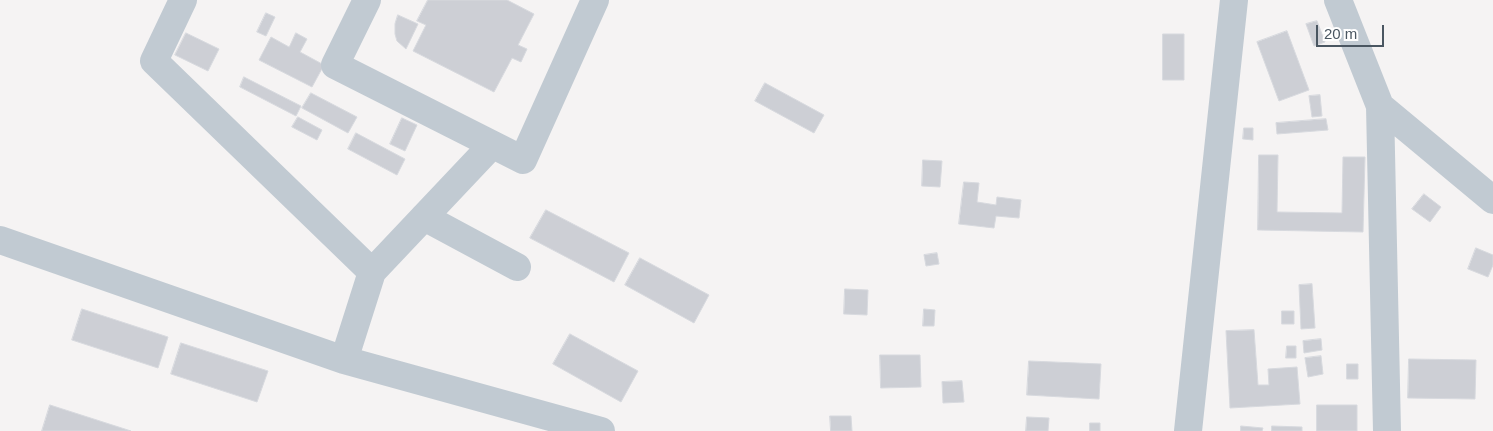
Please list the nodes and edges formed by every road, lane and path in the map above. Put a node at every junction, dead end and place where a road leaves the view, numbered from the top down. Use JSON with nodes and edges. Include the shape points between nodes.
{"nodes":[{"id":1,"x":183,"y":0,"type":"edge"},
{"id":2,"x":367,"y":0,"type":"edge"},
{"id":3,"x":595,"y":0,"type":"edge"},
{"id":4,"x":1234,"y":0,"type":"edge"},
{"id":5,"x":1338,"y":0,"type":"edge"},
{"id":6,"x":1380,"y":106,"type":"junction"},
{"id":7,"x":492,"y":145,"type":"junction"},
{"id":8,"x":1493,"y":200,"type":"edge"},
{"id":9,"x":424,"y":217,"type":"junction"},
{"id":10,"x":0,"y":240,"type":"edge"},
{"id":11,"x":517,"y":267,"type":"dead end"},
{"id":12,"x":372,"y":272,"type":"junction"},
{"id":13,"x":344,"y":360,"type":"junction"},
{"id":14,"x":601,"y":431,"type":"edge"},
{"id":15,"x":1188,"y":431,"type":"edge"},
{"id":16,"x":1388,"y":431,"type":"edge"}],
"edges":[{"from":1,"to":12,"type":"street","via":[[154,61]]},
{"from":2,"to":7,"type":"street","via":[[336,65]]},
{"from":3,"to":7,"type":"street","via":[[522,160]]},
{"from":4,"to":15,"type":"street"},
{"from":5,"to":6,"type":"street"},
{"from":6,"to":8,"type":"street"},
{"from":6,"to":16,"type":"street"},
{"from":7,"to":9,"type":"street"},
{"from":9,"to":11,"type":"street"},
{"from":9,"to":12,"type":"street"},
{"from":10,"to":13,"type":"street"},
{"from":12,"to":13,"type":"street"},
{"from":13,"to":14,"type":"street"}]}
